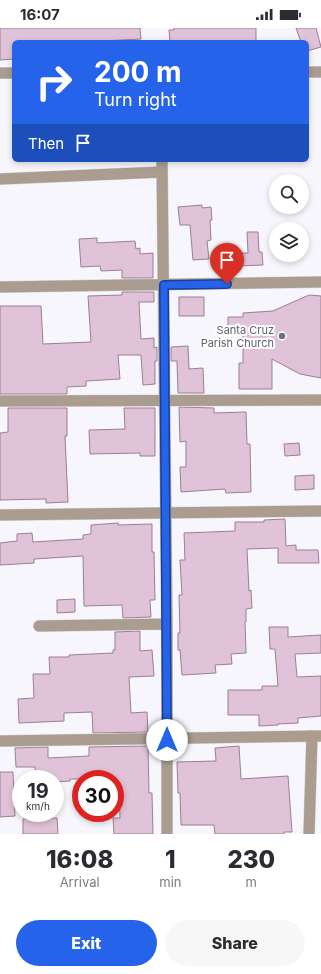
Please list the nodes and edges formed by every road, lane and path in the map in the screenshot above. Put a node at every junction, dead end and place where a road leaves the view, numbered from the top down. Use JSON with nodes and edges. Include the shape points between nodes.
{"nodes":[{"id":1,"x":0,"y":72,"type":"edge"},
{"id":2,"x":309,"y":72,"type":"edge"},
{"id":3,"x":321,"y":72,"type":"edge"},
{"id":4,"x":12,"y":73,"type":"edge"},
{"id":5,"x":162,"y":162,"type":"edge"},
{"id":6,"x":162,"y":172,"type":"junction"},
{"id":7,"x":0,"y":179,"type":"edge"},
{"id":8,"x":321,"y":282,"type":"edge"},
{"id":9,"x":164,"y":285,"type":"junction"},
{"id":10,"x":0,"y":287,"type":"edge"},
{"id":11,"x":165,"y":400,"type":"junction"},
{"id":12,"x":321,"y":400,"type":"edge"},
{"id":13,"x":0,"y":401,"type":"edge"},
{"id":14,"x":321,"y":511,"type":"edge"},
{"id":15,"x":165,"y":513,"type":"junction"},
{"id":16,"x":0,"y":515,"type":"edge"},
{"id":17,"x":167,"y":624,"type":"junction"},
{"id":18,"x":39,"y":626,"type":"dead end"},
{"id":19,"x":317,"y":736,"type":"edge"},
{"id":20,"x":167,"y":740,"type":"junction"},
{"id":21,"x":0,"y":741,"type":"edge"},
{"id":22,"x":167,"y":834,"type":"edge"},
{"id":23,"x":309,"y":834,"type":"edge"}],
"edges":[{"from":1,"to":4,"type":"street"},
{"from":2,"to":3,"type":"street"},
{"from":5,"to":6,"type":"street"},
{"from":6,"to":7,"type":"street"},
{"from":6,"to":9,"type":"street"},
{"from":8,"to":9,"type":"street"},
{"from":9,"to":10,"type":"street"},
{"from":9,"to":11,"type":"street"},
{"from":11,"to":12,"type":"street"},
{"from":11,"to":13,"type":"street"},
{"from":11,"to":15,"type":"street"},
{"from":14,"to":15,"type":"street"},
{"from":15,"to":16,"type":"street"},
{"from":15,"to":17,"type":"street"},
{"from":17,"to":18,"type":"street"},
{"from":17,"to":20,"type":"street"},
{"from":19,"to":20,"type":"street"},
{"from":19,"to":23,"type":"street"},
{"from":20,"to":21,"type":"street"},
{"from":20,"to":22,"type":"street"}]}
